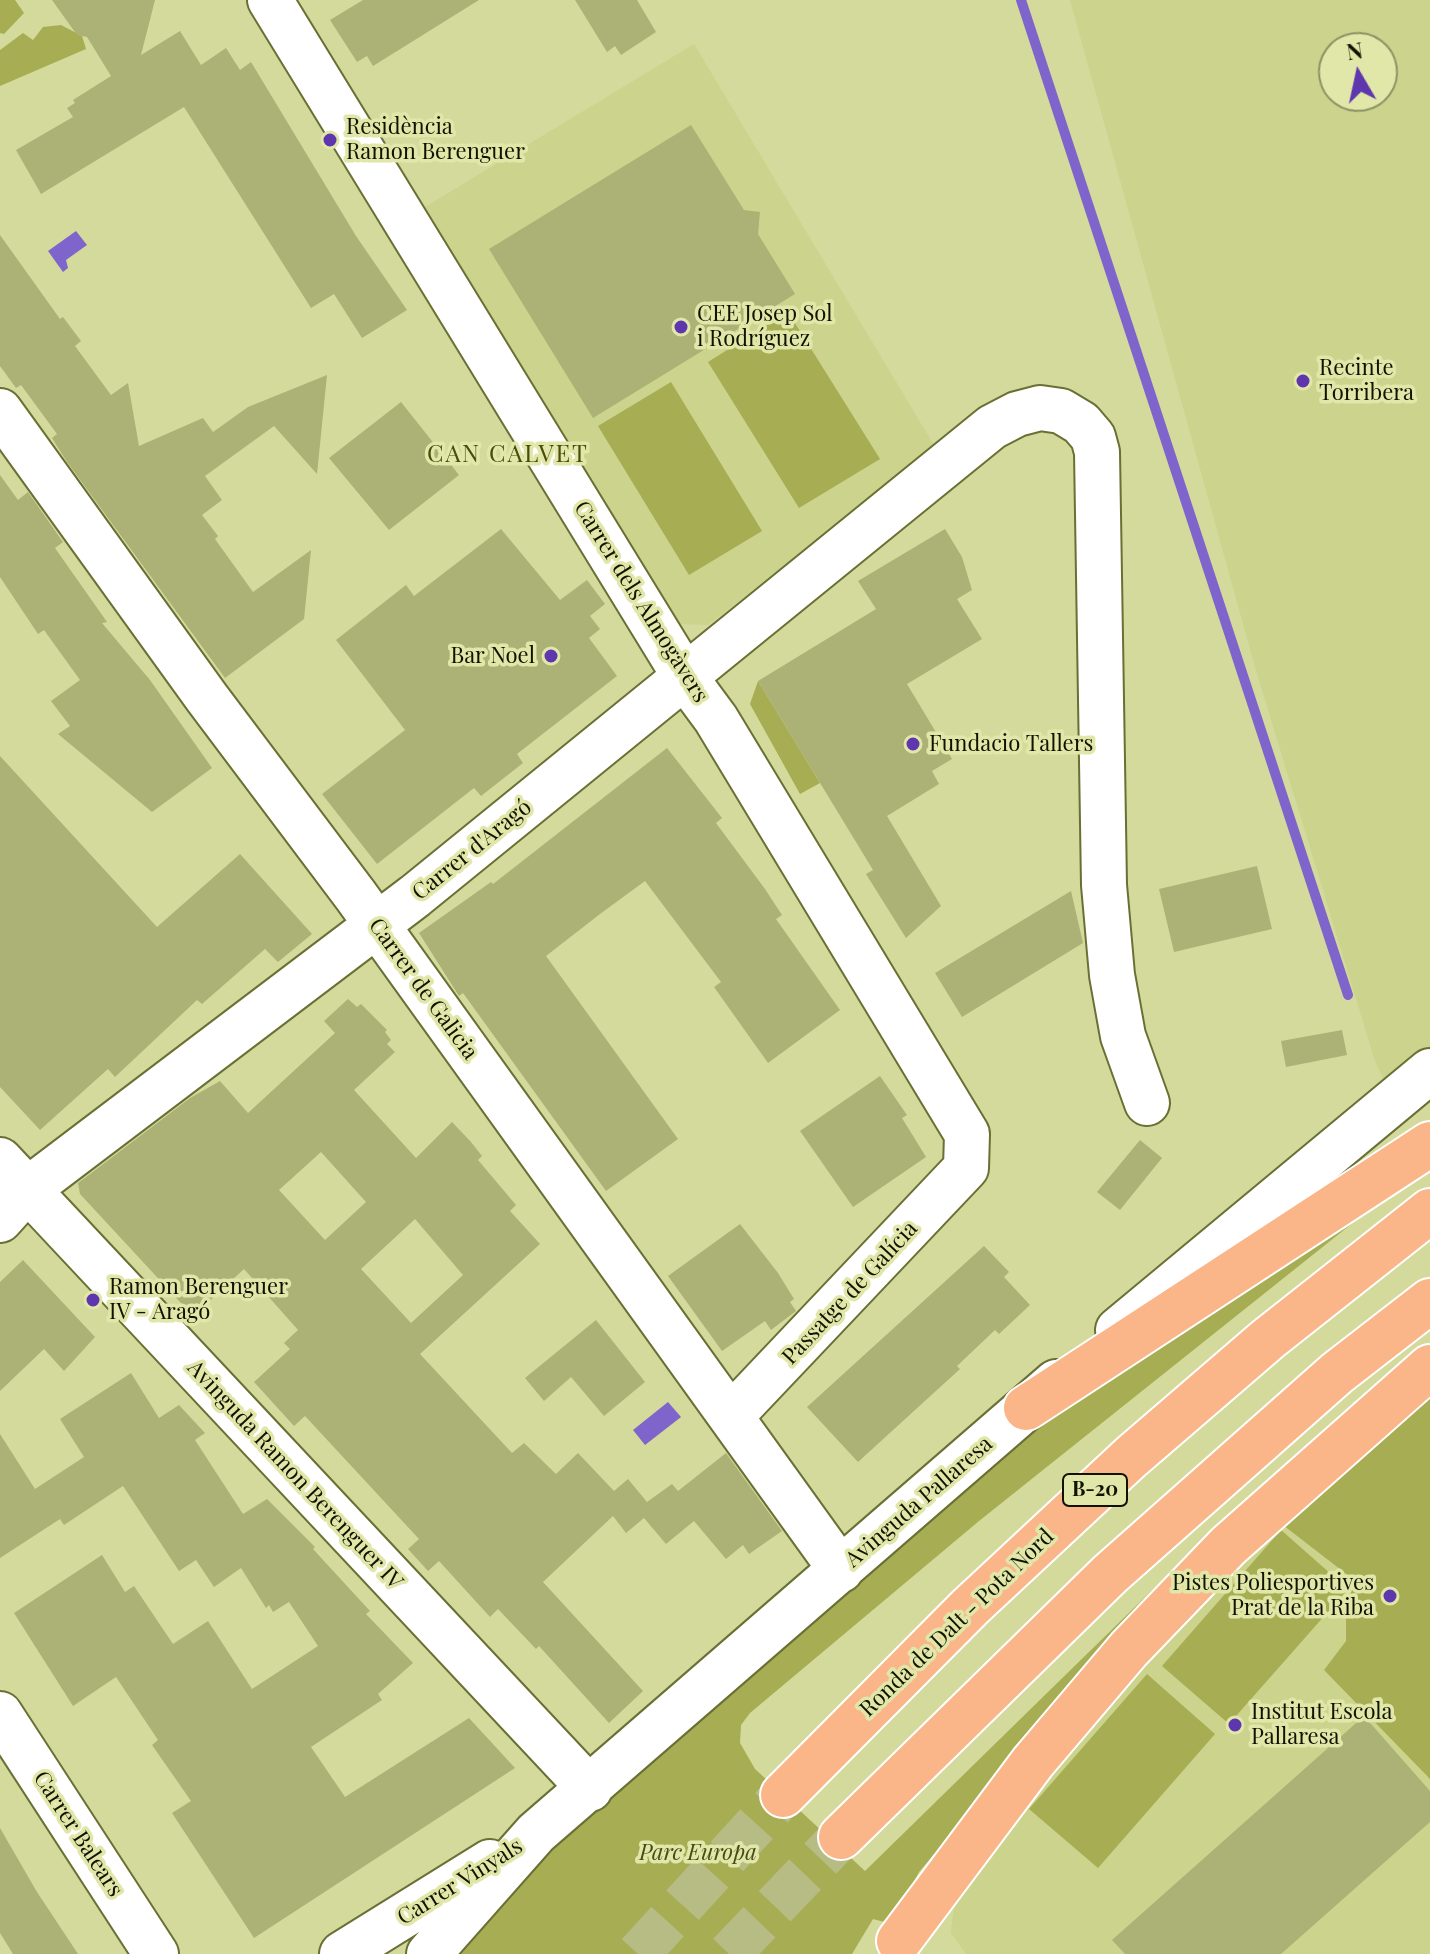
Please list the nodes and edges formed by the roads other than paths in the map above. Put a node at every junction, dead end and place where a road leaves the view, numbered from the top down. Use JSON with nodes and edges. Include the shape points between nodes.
{"nodes":[{"id":1,"x":270,"y":0,"type":"edge"},
{"id":2,"x":0,"y":411,"type":"edge"},
{"id":3,"x":685,"y":677,"type":"junction"},
{"id":4,"x":377,"y":926,"type":"junction"},
{"id":5,"x":1430,"y":1071,"type":"edge"},
{"id":6,"x":1147,"y":1103,"type":"dead end"},
{"id":7,"x":1430,"y":1144,"type":"edge"},
{"id":8,"x":966,"y":1168,"type":"joint"},
{"id":9,"x":9,"y":1190,"type":"edge"},
{"id":10,"x":1430,"y":1211,"type":"edge"},
{"id":11,"x":1430,"y":1301,"type":"edge"},
{"id":12,"x":1430,"y":1367,"type":"edge"},
{"id":13,"x":1026,"y":1408,"type":"junction"},
{"id":14,"x":731,"y":1416,"type":"junction"},
{"id":15,"x":841,"y":1570,"type":"junction"},
{"id":16,"x":0,"y":1714,"type":"edge"},
{"id":17,"x":590,"y":1789,"type":"junction"},
{"id":18,"x":783,"y":1795,"type":"tunnel mouth"},
{"id":19,"x":536,"y":1833,"type":"junction"},
{"id":20,"x":841,"y":1837,"type":"tunnel mouth"},
{"id":21,"x":903,"y":1950,"type":"edge"},
{"id":22,"x":156,"y":1954,"type":"edge"},
{"id":23,"x":342,"y":1954,"type":"edge"},
{"id":24,"x":429,"y":1954,"type":"edge"}],
"edges":[{"from":1,"to":3,"type":"street","name":"Carrer dels Almogàvers"},
{"from":2,"to":4,"type":"street","name":"Carrer de Galicia"},
{"from":3,"to":4,"type":"street","name":"Carrer d'Aragó"},
{"from":3,"to":6,"type":"street","name":"Carrer d'Aragó","via":[[992,427],[1040,408],[1061,411],[1081,423],[1093,437],[1099,485],[1104,885],[1112,975],[1123,1036]]},
{"from":3,"to":8,"type":"street","name":"Carrer dels Almogàvers","via":[[716,719],[967,1134]]},
{"from":4,"to":9,"type":"street","name":"Carrer d'Aragó"},
{"from":4,"to":14,"type":"street","name":"Carrer de Galicia"},
{"from":5,"to":13,"type":"street","name":"Avinguda Pallaresa"},
{"from":7,"to":13,"type":"highway"},
{"from":8,"to":14,"type":"street","name":"Passatge de Galícia"},
{"from":9,"to":17,"type":"street","name":"Avinguda Ramon Berenguer IV"},
{"from":10,"to":18,"type":"highway","name":"Ronda de Dalt - Pota Nord","number":"B-20","via":[[1268,1339],[1131,1457],[970,1607]]},
{"from":11,"to":20,"type":"highway","via":[[1337,1373],[1110,1574]]},
{"from":12,"to":21,"type":"highway","via":[[1228,1546],[1129,1649],[1033,1762]]},
{"from":13,"to":15,"type":"street","name":"Avinguda Pallaresa"},
{"from":14,"to":15,"type":"street","name":"Carrer de Galicia"},
{"from":15,"to":17,"type":"street","name":"Avinguda Pallaresa"},
{"from":16,"to":22,"type":"street","name":"Carrer Balears"},
{"from":17,"to":19,"type":"street","name":"Avinguda Pallaresa"},
{"from":19,"to":23,"type":"street","name":"Carrer Vinyals"},
{"from":19,"to":24,"type":"street","name":"Avinguda Pallaresa"}]}
